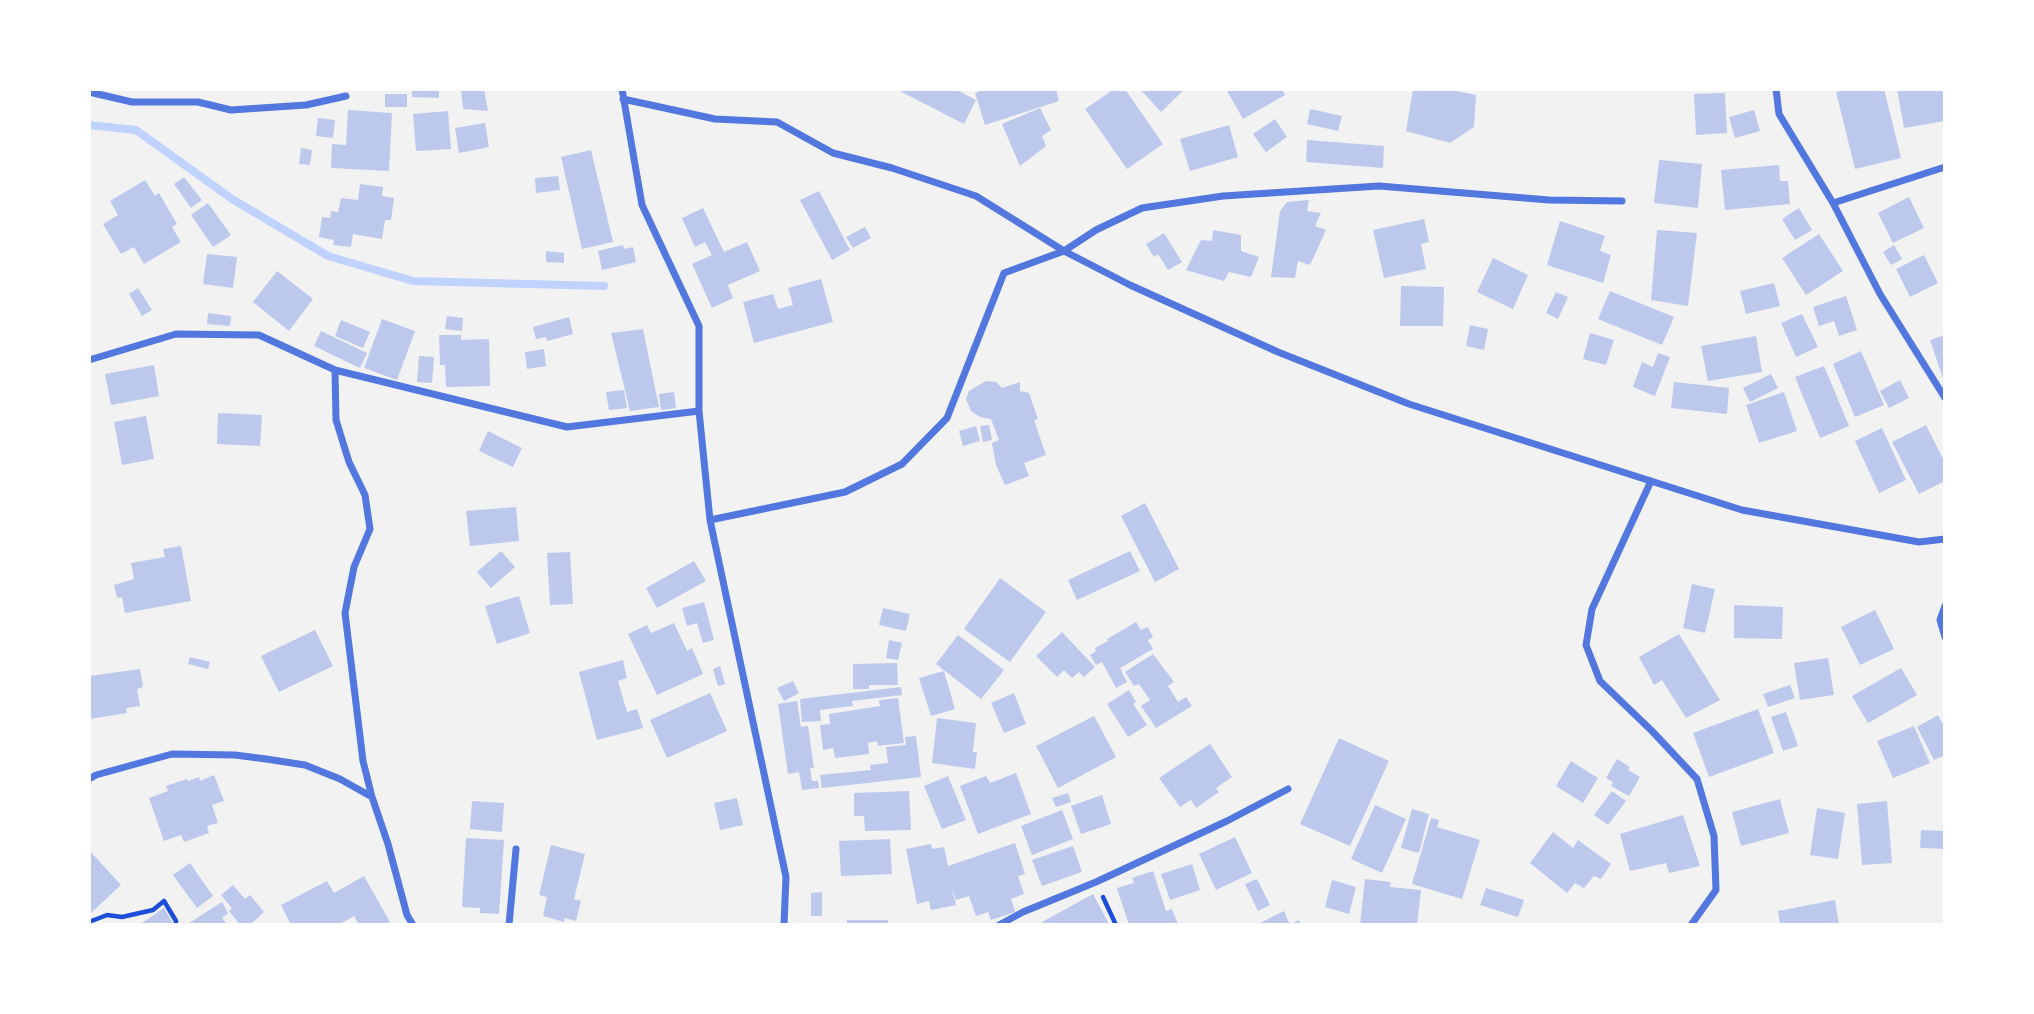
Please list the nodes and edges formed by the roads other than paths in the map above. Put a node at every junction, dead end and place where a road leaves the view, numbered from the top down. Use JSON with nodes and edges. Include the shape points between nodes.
{"nodes":[{"id":1,"x":622,"y":89,"type":"edge"},
{"id":2,"x":1776,"y":89,"type":"edge"},
{"id":3,"x":89,"y":92,"type":"edge"},
{"id":4,"x":346,"y":96,"type":"dead end"},
{"id":5,"x":624,"y":99,"type":"junction"},
{"id":6,"x":1945,"y":167,"type":"edge"},
{"id":7,"x":1622,"y":201,"type":"dead end"},
{"id":8,"x":1833,"y":203,"type":"junction"},
{"id":9,"x":1064,"y":251,"type":"junction"},
{"id":10,"x":89,"y":360,"type":"edge"},
{"id":11,"x":335,"y":370,"type":"junction"},
{"id":12,"x":1945,"y":398,"type":"edge"},
{"id":13,"x":699,"y":411,"type":"junction"},
{"id":14,"x":1651,"y":481,"type":"junction"},
{"id":15,"x":710,"y":520,"type":"junction"},
{"id":16,"x":1945,"y":539,"type":"edge"},
{"id":17,"x":1945,"y":606,"type":"edge"},
{"id":18,"x":1945,"y":637,"type":"edge"},
{"id":19,"x":89,"y":779,"type":"edge"},
{"id":20,"x":1287,"y":789,"type":"dead end"},
{"id":21,"x":372,"y":797,"type":"junction"},
{"id":22,"x":516,"y":849,"type":"dead end"},
{"id":23,"x":413,"y":925,"type":"edge"},
{"id":24,"x":509,"y":925,"type":"edge"},
{"id":25,"x":783,"y":925,"type":"edge"},
{"id":26,"x":999,"y":925,"type":"edge"},
{"id":27,"x":1691,"y":925,"type":"edge"}],
"edges":[{"from":1,"to":5,"type":"street"},
{"from":2,"to":8,"type":"street","via":[[1779,114]]},
{"from":3,"to":4,"type":"street","via":[[132,102],[198,102],[231,110],[306,105]]},
{"from":5,"to":9,"type":"street","via":[[715,119],[776,122],[833,153],[976,196]]},
{"from":5,"to":13,"type":"street","via":[[642,205],[699,326]]},
{"from":6,"to":8,"type":"street"},
{"from":7,"to":9,"type":"street","via":[[1379,186],[1223,196],[1142,208]]},
{"from":8,"to":12,"type":"street","via":[[1880,294]]},
{"from":9,"to":14,"type":"street","via":[[1302,362],[1409,404]]},
{"from":9,"to":15,"type":"street","via":[[1004,273],[947,418],[902,464],[845,492]]},
{"from":10,"to":11,"type":"street","via":[[176,334],[259,335]]},
{"from":11,"to":13,"type":"street","via":[[567,427]]},
{"from":11,"to":21,"type":"street","via":[[336,420],[365,495],[370,529],[354,567],[345,613]]},
{"from":13,"to":15,"type":"street"},
{"from":14,"to":16,"type":"street","via":[[1742,510],[1919,542]]},
{"from":14,"to":27,"type":"street","via":[[1592,609],[1586,645],[1600,681],[1697,779],[1714,836],[1716,890]]},
{"from":15,"to":25,"type":"street","via":[[786,877]]},
{"from":17,"to":18,"type":"street","via":[[1940,620]]},
{"from":19,"to":21,"type":"street","via":[[172,754],[235,755],[305,765]]},
{"from":20,"to":26,"type":"street"},
{"from":21,"to":23,"type":"street"},
{"from":22,"to":24,"type":"street"}]}
